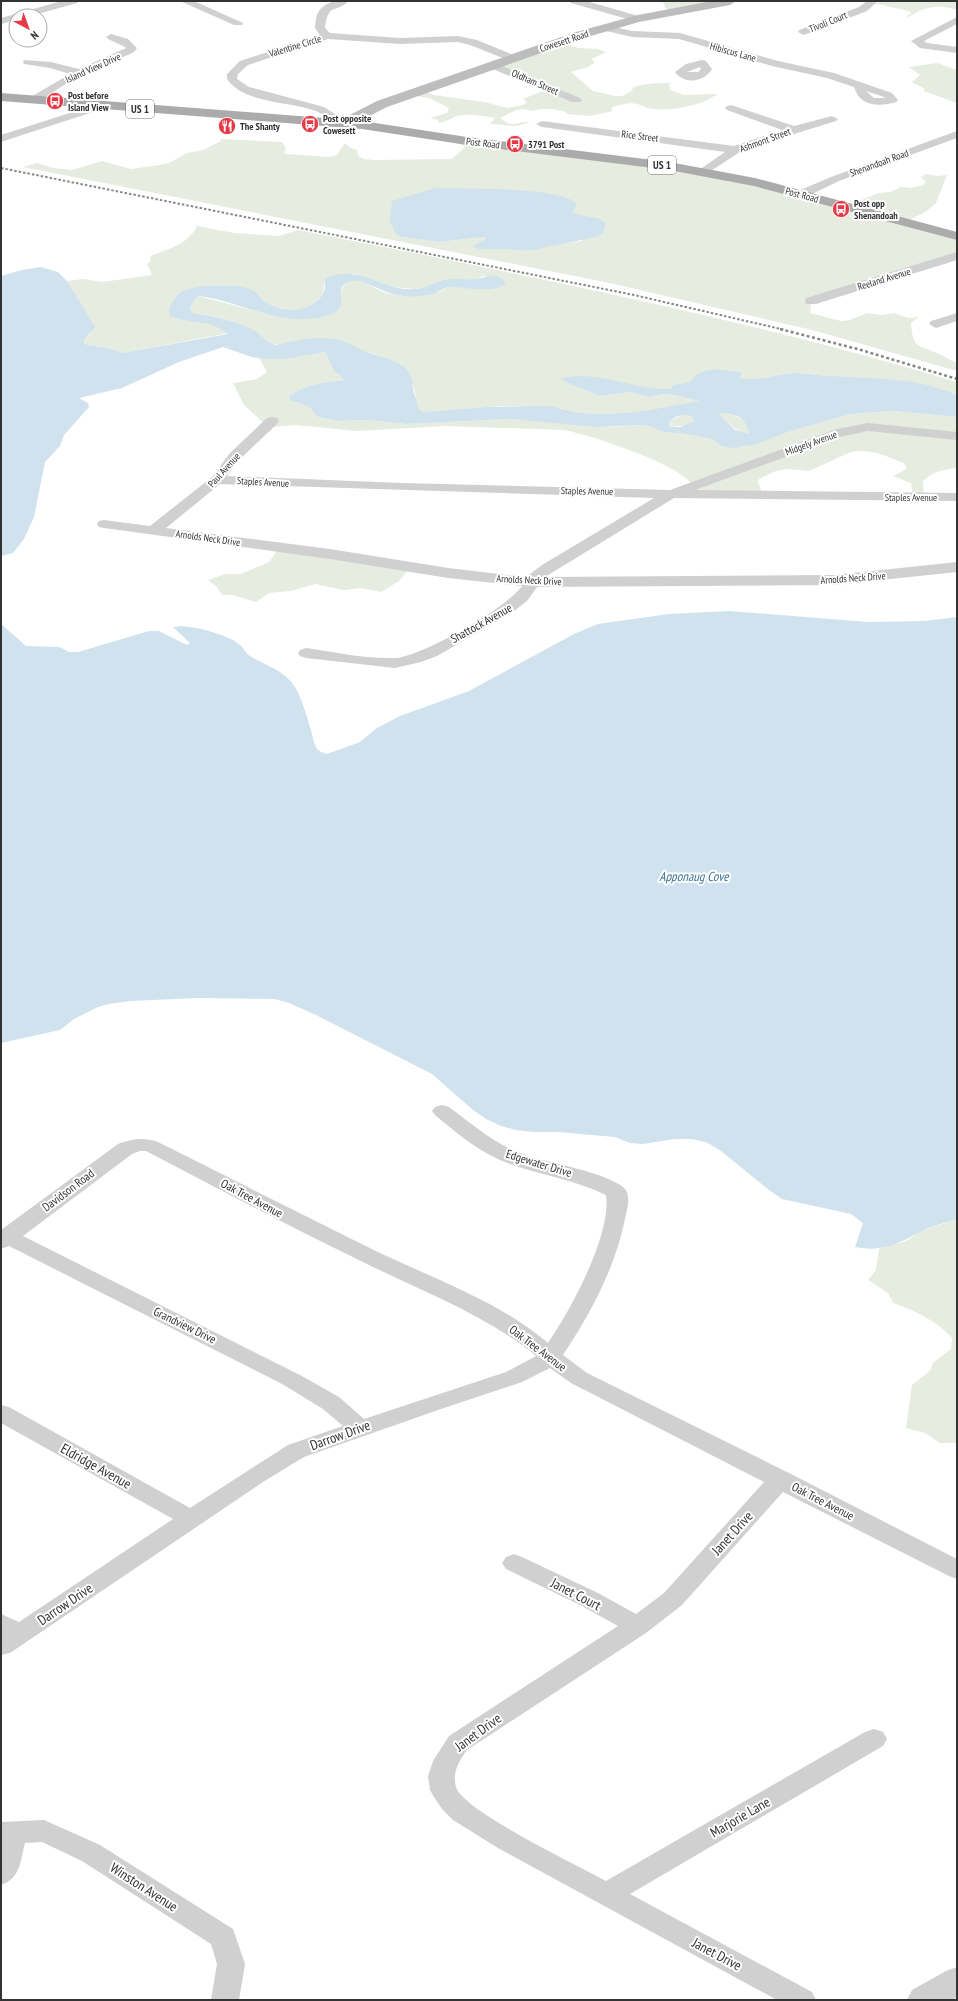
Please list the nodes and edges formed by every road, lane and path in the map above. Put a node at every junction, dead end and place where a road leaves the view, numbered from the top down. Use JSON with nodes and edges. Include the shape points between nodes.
{"nodes":[{"id":1,"x":73,"y":1,"type":"edge"},
{"id":2,"x":184,"y":1,"type":"edge"},
{"id":3,"x":343,"y":1,"type":"edge"},
{"id":4,"x":575,"y":1,"type":"edge"},
{"id":5,"x":730,"y":1,"type":"edge"},
{"id":6,"x":873,"y":1,"type":"edge"},
{"id":7,"x":48,"y":8,"type":"edge"},
{"id":8,"x":638,"y":19,"type":"junction"},
{"id":9,"x":957,"y":20,"type":"edge"},
{"id":10,"x":238,"y":23,"type":"dead end"},
{"id":11,"x":606,"y":28,"type":"junction"},
{"id":12,"x":802,"y":32,"type":"dead end"},
{"id":13,"x":327,"y":36,"type":"junction"},
{"id":14,"x":111,"y":37,"type":"dead end"},
{"id":15,"x":727,"y":50,"type":"junction"},
{"id":16,"x":957,"y":50,"type":"edge"},
{"id":17,"x":512,"y":58,"type":"junction"},
{"id":18,"x":28,"y":62,"type":"dead end"},
{"id":19,"x":702,"y":63,"type":"dead end"},
{"id":20,"x":492,"y":65,"type":"junction"},
{"id":21,"x":80,"y":73,"type":"junction"},
{"id":22,"x":859,"y":85,"type":"dead end"},
{"id":23,"x":403,"y":96,"type":"junction"},
{"id":24,"x":1,"y":97,"type":"edge"},
{"id":25,"x":33,"y":100,"type":"junction"},
{"id":26,"x":576,"y":100,"type":"dead end"},
{"id":27,"x":101,"y":106,"type":"junction"},
{"id":28,"x":731,"y":108,"type":"dead end"},
{"id":29,"x":832,"y":119,"type":"dead end"},
{"id":30,"x":343,"y":124,"type":"junction"},
{"id":31,"x":542,"y":124,"type":"dead end"},
{"id":32,"x":362,"y":125,"type":"junction"},
{"id":33,"x":794,"y":130,"type":"junction"},
{"id":34,"x":957,"y":134,"type":"edge"},
{"id":35,"x":1,"y":139,"type":"edge"},
{"id":36,"x":737,"y":150,"type":"junction"},
{"id":37,"x":703,"y":172,"type":"junction"},
{"id":38,"x":802,"y":194,"type":"junction"},
{"id":39,"x":957,"y":236,"type":"edge"},
{"id":40,"x":957,"y":256,"type":"edge"},
{"id":41,"x":811,"y":301,"type":"dead end"},
{"id":42,"x":957,"y":317,"type":"edge"},
{"id":43,"x":936,"y":324,"type":"dead end"},
{"id":44,"x":272,"y":422,"type":"dead end"},
{"id":45,"x":957,"y":436,"type":"edge"},
{"id":46,"x":217,"y":480,"type":"junction"},
{"id":47,"x":671,"y":494,"type":"junction"},
{"id":48,"x":957,"y":497,"type":"edge"},
{"id":49,"x":104,"y":524,"type":"dead end"},
{"id":50,"x":154,"y":530,"type":"junction"},
{"id":51,"x":957,"y":567,"type":"edge"},
{"id":52,"x":534,"y":582,"type":"junction"},
{"id":53,"x":306,"y":653,"type":"dead end"},
{"id":54,"x":442,"y":1111,"type":"dead end"},
{"id":55,"x":139,"y":1144,"type":"joint"},
{"id":56,"x":616,"y":1197,"type":"joint"},
{"id":57,"x":3,"y":1238,"type":"edge"},
{"id":58,"x":551,"y":1356,"type":"junction"},
{"id":59,"x":1,"y":1413,"type":"edge"},
{"id":60,"x":360,"y":1428,"type":"junction"},
{"id":61,"x":781,"y":1479,"type":"junction"},
{"id":62,"x":191,"y":1519,"type":"junction"},
{"id":63,"x":514,"y":1564,"type":"dead end"},
{"id":64,"x":957,"y":1570,"type":"edge"},
{"id":65,"x":637,"y":1626,"type":"junction"},
{"id":66,"x":7,"y":1635,"type":"edge"},
{"id":67,"x":874,"y":1739,"type":"dead end"},
{"id":68,"x":7,"y":1833,"type":"edge"},
{"id":69,"x":1,"y":1874,"type":"edge"},
{"id":70,"x":606,"y":1894,"type":"junction"},
{"id":71,"x":957,"y":1981,"type":"edge"},
{"id":72,"x":225,"y":2000,"type":"edge"},
{"id":73,"x":802,"y":2000,"type":"edge"},
{"id":74,"x":923,"y":2000,"type":"edge"}],
"edges":[{"from":1,"to":7,"type":"street"},
{"from":2,"to":10,"type":"street"},
{"from":3,"to":13,"type":"street","via":[[326,8],[321,18],[320,28]]},
{"from":4,"to":8,"type":"street"},
{"from":5,"to":8,"type":"main road","name":"Cowesett Road"},
{"from":6,"to":12,"type":"street","name":"Tivoli Court","via":[[863,9]]},
{"from":8,"to":11,"type":"main road","name":"Cowesett Road"},
{"from":9,"to":16,"type":"street","via":[[916,41],[924,46]]},
{"from":11,"to":15,"type":"street","name":"Hibiscus Lane","via":[[618,32],[680,36]]},
{"from":11,"to":17,"type":"main road","name":"Cowesett Road"},
{"from":13,"to":17,"type":"street","name":"Valentine Circle","via":[[400,41],[458,39],[473,42]]},
{"from":13,"to":30,"type":"street","name":"Valentine Circle","via":[[244,63],[235,69],[232,80],[236,86],[251,92],[319,109]]},
{"from":14,"to":21,"type":"street","name":"Island View Drive","via":[[132,48]]},
{"from":15,"to":19,"type":"street"},
{"from":15,"to":22,"type":"street","name":"Hibiscus Lane","via":[[776,64],[830,75]]},
{"from":17,"to":20,"type":"main road","name":"Cowesett Road"},
{"from":18,"to":21,"type":"street"},
{"from":20,"to":23,"type":"main road","name":"Cowesett Road"},
{"from":20,"to":26,"type":"street","name":"Oldham Street"},
{"from":21,"to":25,"type":"street","name":"Island View Drive","via":[[49,88]]},
{"from":23,"to":30,"type":"main road","name":"Cowesett Road"},
{"from":23,"to":32,"type":"main road","name":"Cowesett Road"},
{"from":24,"to":25,"type":"main road","name":"Post Road","number":"US 1"},
{"from":25,"to":27,"type":"main road","name":"Post Road","number":"US 1"},
{"from":27,"to":30,"type":"main road","name":"Post Road","number":"US 1"},
{"from":27,"to":35,"type":"street"},
{"from":28,"to":33,"type":"street"},
{"from":29,"to":33,"type":"street","name":"Ashmont Street"},
{"from":30,"to":32,"type":"main road","name":"Post Road","number":"US 1"},
{"from":31,"to":36,"type":"street","name":"Rice Street"},
{"from":32,"to":37,"type":"main road","name":"Post Road","number":"US 1"},
{"from":33,"to":36,"type":"street","name":"Ashmont Street"},
{"from":34,"to":38,"type":"street","name":"Shenandoah Road","via":[[835,179]]},
{"from":36,"to":37,"type":"street","name":"Ashmont Street"},
{"from":37,"to":38,"type":"main road","name":"Post Road","number":"US 1"},
{"from":38,"to":39,"type":"main road","name":"Post Road","number":"US 1"},
{"from":40,"to":41,"type":"street","name":"Reeland Avenue"},
{"from":42,"to":43,"type":"street"},
{"from":44,"to":46,"type":"street","name":"Paul Avenue","via":[[235,456]]},
{"from":45,"to":47,"type":"street","name":"Midgely Avenue","via":[[868,427],[845,430]]},
{"from":46,"to":47,"type":"street","name":"Staples Avenue"},
{"from":46,"to":50,"type":"street","name":"Paul Avenue"},
{"from":47,"to":48,"type":"street","name":"Staples Avenue"},
{"from":47,"to":52,"type":"street","name":"Shattock Avenue","via":[[552,565],[536,577]]},
{"from":49,"to":50,"type":"street","name":"Arnolds Neck Drive"},
{"from":50,"to":52,"type":"street","name":"Arnolds Neck Drive","via":[[448,573]]},
{"from":51,"to":52,"type":"street","name":"Arnolds Neck Drive","via":[[834,580]]},
{"from":52,"to":53,"type":"street","name":"Shattock Avenue","via":[[522,598],[508,609],[415,659],[395,663]]},
{"from":54,"to":56,"type":"street","name":"Edgewater Drive","via":[[488,1146],[516,1159],[572,1173],[605,1186],[616,1192]]},
{"from":55,"to":57,"type":"street","name":"Davidson Road","via":[[125,1148]]},
{"from":55,"to":58,"type":"street","name":"Oak Tree Avenue","via":[[151,1146],[268,1207],[447,1293],[512,1327]]},
{"from":56,"to":58,"type":"street","name":"Darrow Drive","via":[[618,1204],[609,1246],[588,1294]]},
{"from":57,"to":60,"type":"street","name":"Grandview Drive","via":[[292,1380],[331,1403]]},
{"from":58,"to":60,"type":"street","name":"Darrow Drive","via":[[514,1377]]},
{"from":58,"to":61,"type":"street","name":"Oak Tree Avenue","via":[[563,1368],[579,1378]]},
{"from":59,"to":62,"type":"street","name":"Eldridge Avenue"},
{"from":60,"to":62,"type":"street","name":"Darrow Drive","via":[[296,1451]]},
{"from":61,"to":64,"type":"street","name":"Oak Tree Avenue"},
{"from":61,"to":65,"type":"street","name":"Janet Drive","via":[[673,1598]]},
{"from":62,"to":66,"type":"street","name":"Darrow Drive"},
{"from":63,"to":65,"type":"street","name":"Janet Court","via":[[589,1599]]},
{"from":65,"to":70,"type":"street","name":"Janet Drive","via":[[458,1743],[442,1765],[441,1776],[447,1797],[460,1812]]},
{"from":67,"to":70,"type":"street","name":"Marjorie Lane"},
{"from":68,"to":69,"type":"street","via":[[5,1870]]},
{"from":68,"to":72,"type":"street","name":"Winston Avenue","via":[[44,1831],[91,1853],[223,1937],[231,1964]]},
{"from":70,"to":73,"type":"street","name":"Janet Drive"},
{"from":71,"to":74,"type":"street"}]}
